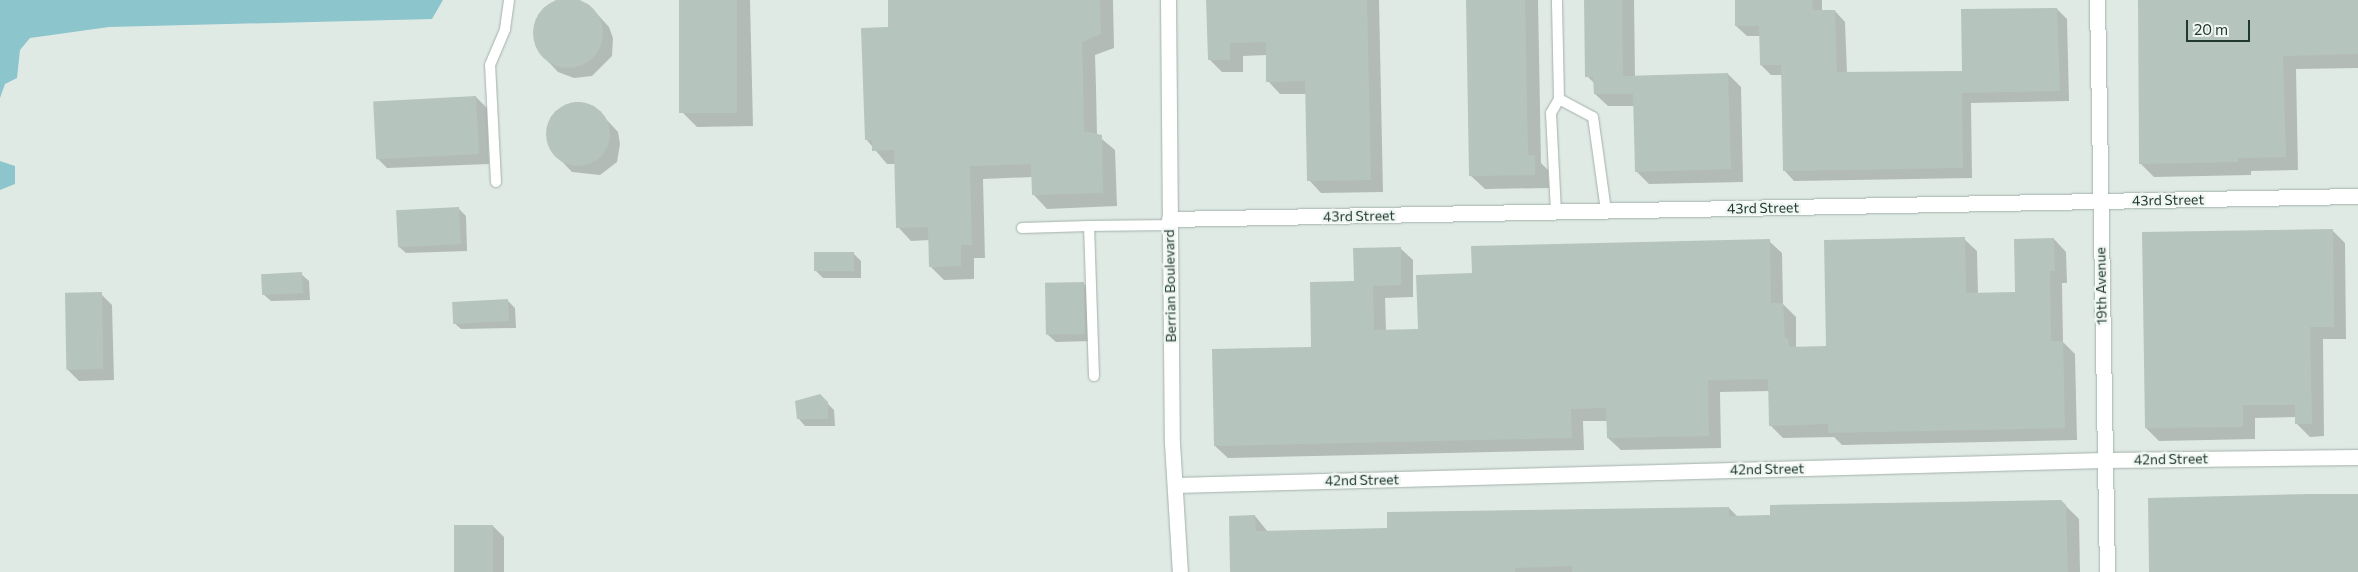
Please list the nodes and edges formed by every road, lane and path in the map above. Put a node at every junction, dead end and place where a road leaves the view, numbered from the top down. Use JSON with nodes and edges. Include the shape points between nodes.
{"nodes":[{"id":1,"x":509,"y":0,"type":"edge"},
{"id":2,"x":1168,"y":0,"type":"edge"},
{"id":3,"x":1557,"y":0,"type":"edge"},
{"id":4,"x":2097,"y":0,"type":"edge"},
{"id":5,"x":1559,"y":100,"type":"junction"},
{"id":6,"x":496,"y":182,"type":"dead end"},
{"id":7,"x":2358,"y":196,"type":"edge"},
{"id":8,"x":2099,"y":201,"type":"junction"},
{"id":9,"x":1606,"y":211,"type":"junction"},
{"id":10,"x":1556,"y":212,"type":"junction"},
{"id":11,"x":1169,"y":222,"type":"junction"},
{"id":12,"x":1089,"y":226,"type":"junction"},
{"id":13,"x":1022,"y":228,"type":"dead end"},
{"id":14,"x":1094,"y":376,"type":"dead end"},
{"id":15,"x":2358,"y":457,"type":"edge"},
{"id":16,"x":2104,"y":460,"type":"junction"},
{"id":17,"x":1175,"y":485,"type":"junction"},
{"id":18,"x":1180,"y":572,"type":"edge"},
{"id":19,"x":2107,"y":572,"type":"edge"}],
"edges":[{"from":1,"to":6,"type":"lane","via":[[505,29],[490,65]]},
{"from":2,"to":11,"type":"street","name":"Berrian Boulevard"},
{"from":3,"to":5,"type":"lane"},
{"from":4,"to":8,"type":"street","name":"19th Avenue"},
{"from":5,"to":9,"type":"lane","via":[[1593,117]]},
{"from":5,"to":10,"type":"lane","via":[[1551,113]]},
{"from":7,"to":8,"type":"street","name":"43rd Street"},
{"from":8,"to":9,"type":"street","name":"43rd Street"},
{"from":8,"to":16,"type":"street","name":"19th Avenue"},
{"from":9,"to":10,"type":"street","name":"43rd Street"},
{"from":10,"to":11,"type":"street","name":"43rd Street"},
{"from":11,"to":12,"type":"lane"},
{"from":11,"to":17,"type":"street","name":"Berrian Boulevard"},
{"from":12,"to":13,"type":"lane"},
{"from":12,"to":14,"type":"lane"},
{"from":15,"to":16,"type":"street","name":"42nd Street"},
{"from":16,"to":17,"type":"street","name":"42nd Street"},
{"from":16,"to":19,"type":"street","name":"19th Avenue"},
{"from":17,"to":18,"type":"street","name":"Berrian Boulevard"}]}
